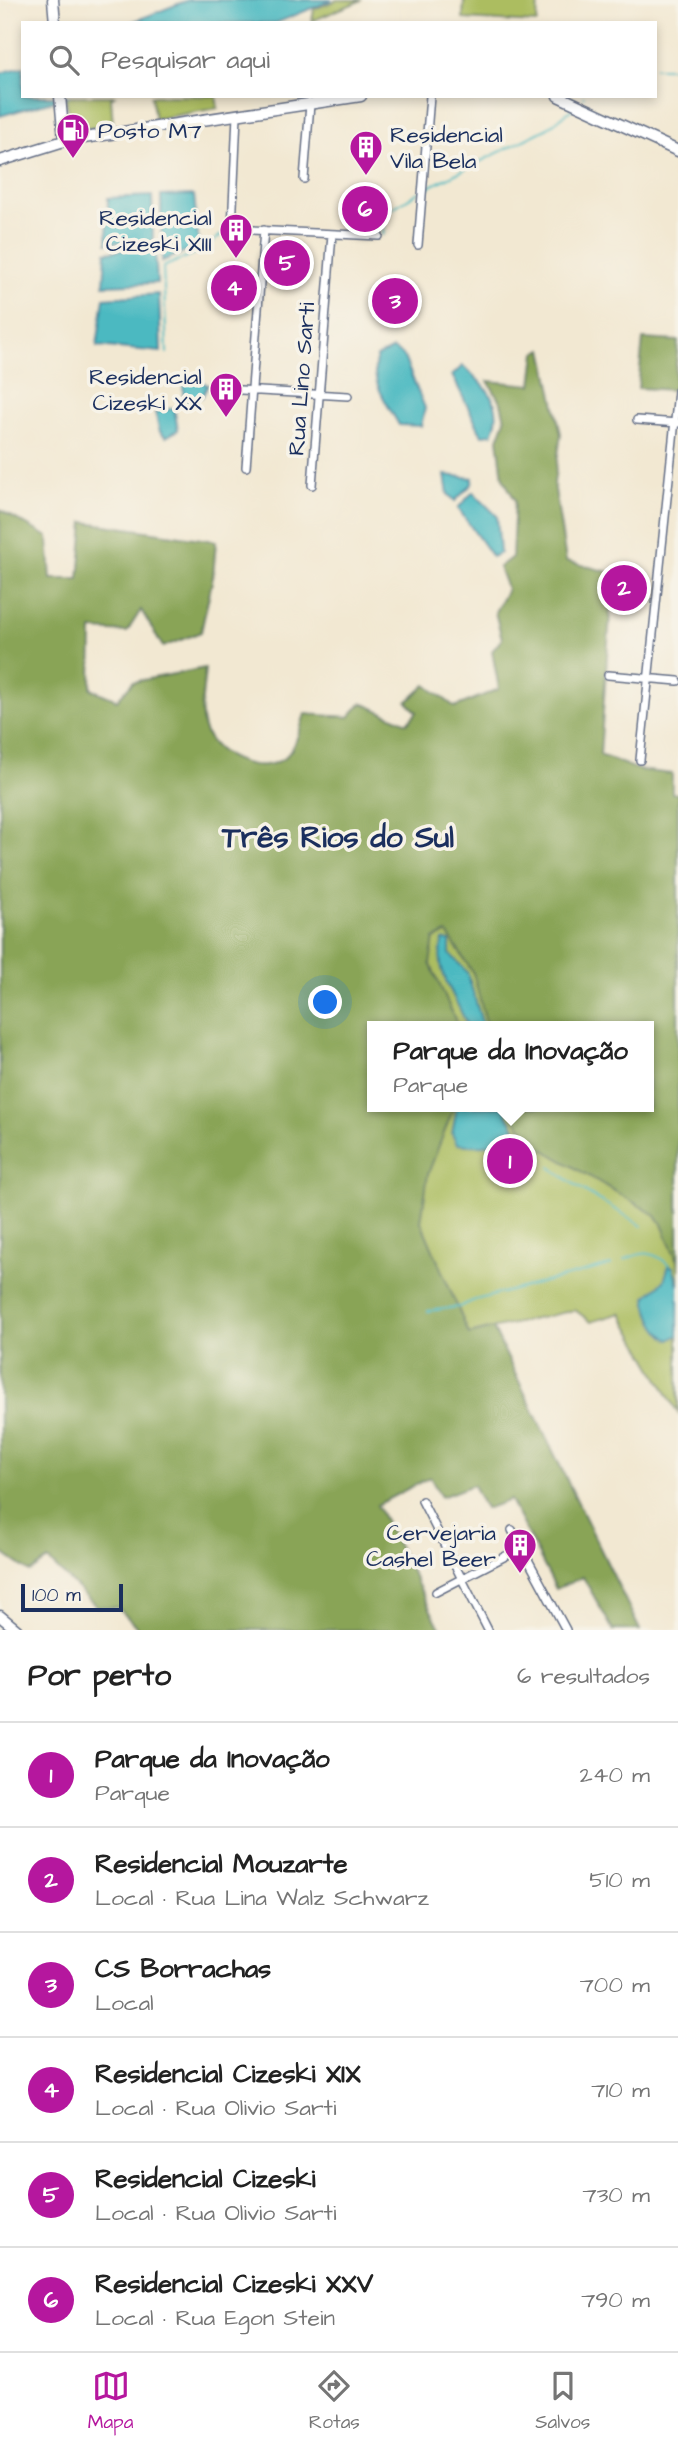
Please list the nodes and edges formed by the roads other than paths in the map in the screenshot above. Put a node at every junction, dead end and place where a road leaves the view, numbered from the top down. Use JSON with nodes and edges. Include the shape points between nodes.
{"nodes":[{"id":1,"x":53,"y":0,"type":"edge"},
{"id":2,"x":55,"y":21,"type":"edge"},
{"id":3,"x":60,"y":98,"type":"edge"},
{"id":4,"x":348,"y":98,"type":"edge"},
{"id":5,"x":430,"y":98,"type":"edge"},
{"id":6,"x":562,"y":98,"type":"edge"},
{"id":7,"x":310,"y":104,"type":"junction"},
{"id":8,"x":237,"y":115,"type":"junction"},
{"id":9,"x":64,"y":141,"type":"junction"},
{"id":10,"x":678,"y":151,"type":"edge"},
{"id":11,"x":0,"y":161,"type":"edge"},
{"id":12,"x":304,"y":179,"type":"dead end"},
{"id":13,"x":264,"y":230,"type":"junction"},
{"id":14,"x":332,"y":233,"type":"junction"},
{"id":15,"x":379,"y":236,"type":"dead end"},
{"id":16,"x":418,"y":244,"type":"dead end"},
{"id":17,"x":222,"y":389,"type":"dead end"},
{"id":18,"x":251,"y":391,"type":"junction"},
{"id":19,"x":678,"y":391,"type":"edge"},
{"id":20,"x":318,"y":394,"type":"junction"},
{"id":21,"x":348,"y":396,"type":"dead end"},
{"id":22,"x":637,"y":420,"type":"dead end"},
{"id":23,"x":676,"y":423,"type":"edge"},
{"id":24,"x":246,"y":467,"type":"dead end"},
{"id":25,"x":312,"y":485,"type":"dead end"},
{"id":26,"x":608,"y":675,"type":"dead end"},
{"id":27,"x":648,"y":679,"type":"junction"},
{"id":28,"x":678,"y":681,"type":"edge"},
{"id":29,"x":640,"y":760,"type":"dead end"},
{"id":30,"x":422,"y":1501,"type":"dead end"},
{"id":31,"x":512,"y":1530,"type":"dead end"},
{"id":32,"x":521,"y":1548,"type":"junction"},
{"id":33,"x":461,"y":1579,"type":"junction"},
{"id":34,"x":436,"y":1592,"type":"dead end"},
{"id":35,"x":0,"y":1616,"type":"edge"},
{"id":36,"x":17,"y":1630,"type":"edge"},
{"id":37,"x":488,"y":1630,"type":"edge"},
{"id":38,"x":565,"y":1630,"type":"edge"}],
"edges":[{"from":1,"to":2,"type":"street"},
{"from":3,"to":9,"type":"street"},
{"from":4,"to":7,"type":"street"},
{"from":5,"to":16,"type":"street"},
{"from":6,"to":10,"type":"street"},
{"from":7,"to":8,"type":"street"},
{"from":7,"to":12,"type":"street"},
{"from":8,"to":9,"type":"street"},
{"from":8,"to":13,"type":"street","via":[[232,229]]},
{"from":9,"to":11,"type":"street"},
{"from":13,"to":14,"type":"street"},
{"from":13,"to":18,"type":"street"},
{"from":14,"to":15,"type":"street"},
{"from":14,"to":20,"type":"street","name":"Rua Lino Sarti"},
{"from":17,"to":18,"type":"street"},
{"from":18,"to":20,"type":"street"},
{"from":18,"to":24,"type":"street"},
{"from":19,"to":23,"type":"street"},
{"from":20,"to":21,"type":"street"},
{"from":20,"to":25,"type":"street","name":"Rua Lino Sarti"},
{"from":22,"to":23,"type":"street"},
{"from":23,"to":27,"type":"street"},
{"from":26,"to":27,"type":"street"},
{"from":27,"to":28,"type":"street"},
{"from":27,"to":29,"type":"street"},
{"from":30,"to":33,"type":"street"},
{"from":31,"to":32,"type":"street"},
{"from":32,"to":33,"type":"street"},
{"from":32,"to":38,"type":"street"},
{"from":33,"to":34,"type":"street"},
{"from":33,"to":37,"type":"street"},
{"from":35,"to":36,"type":"street"}]}
